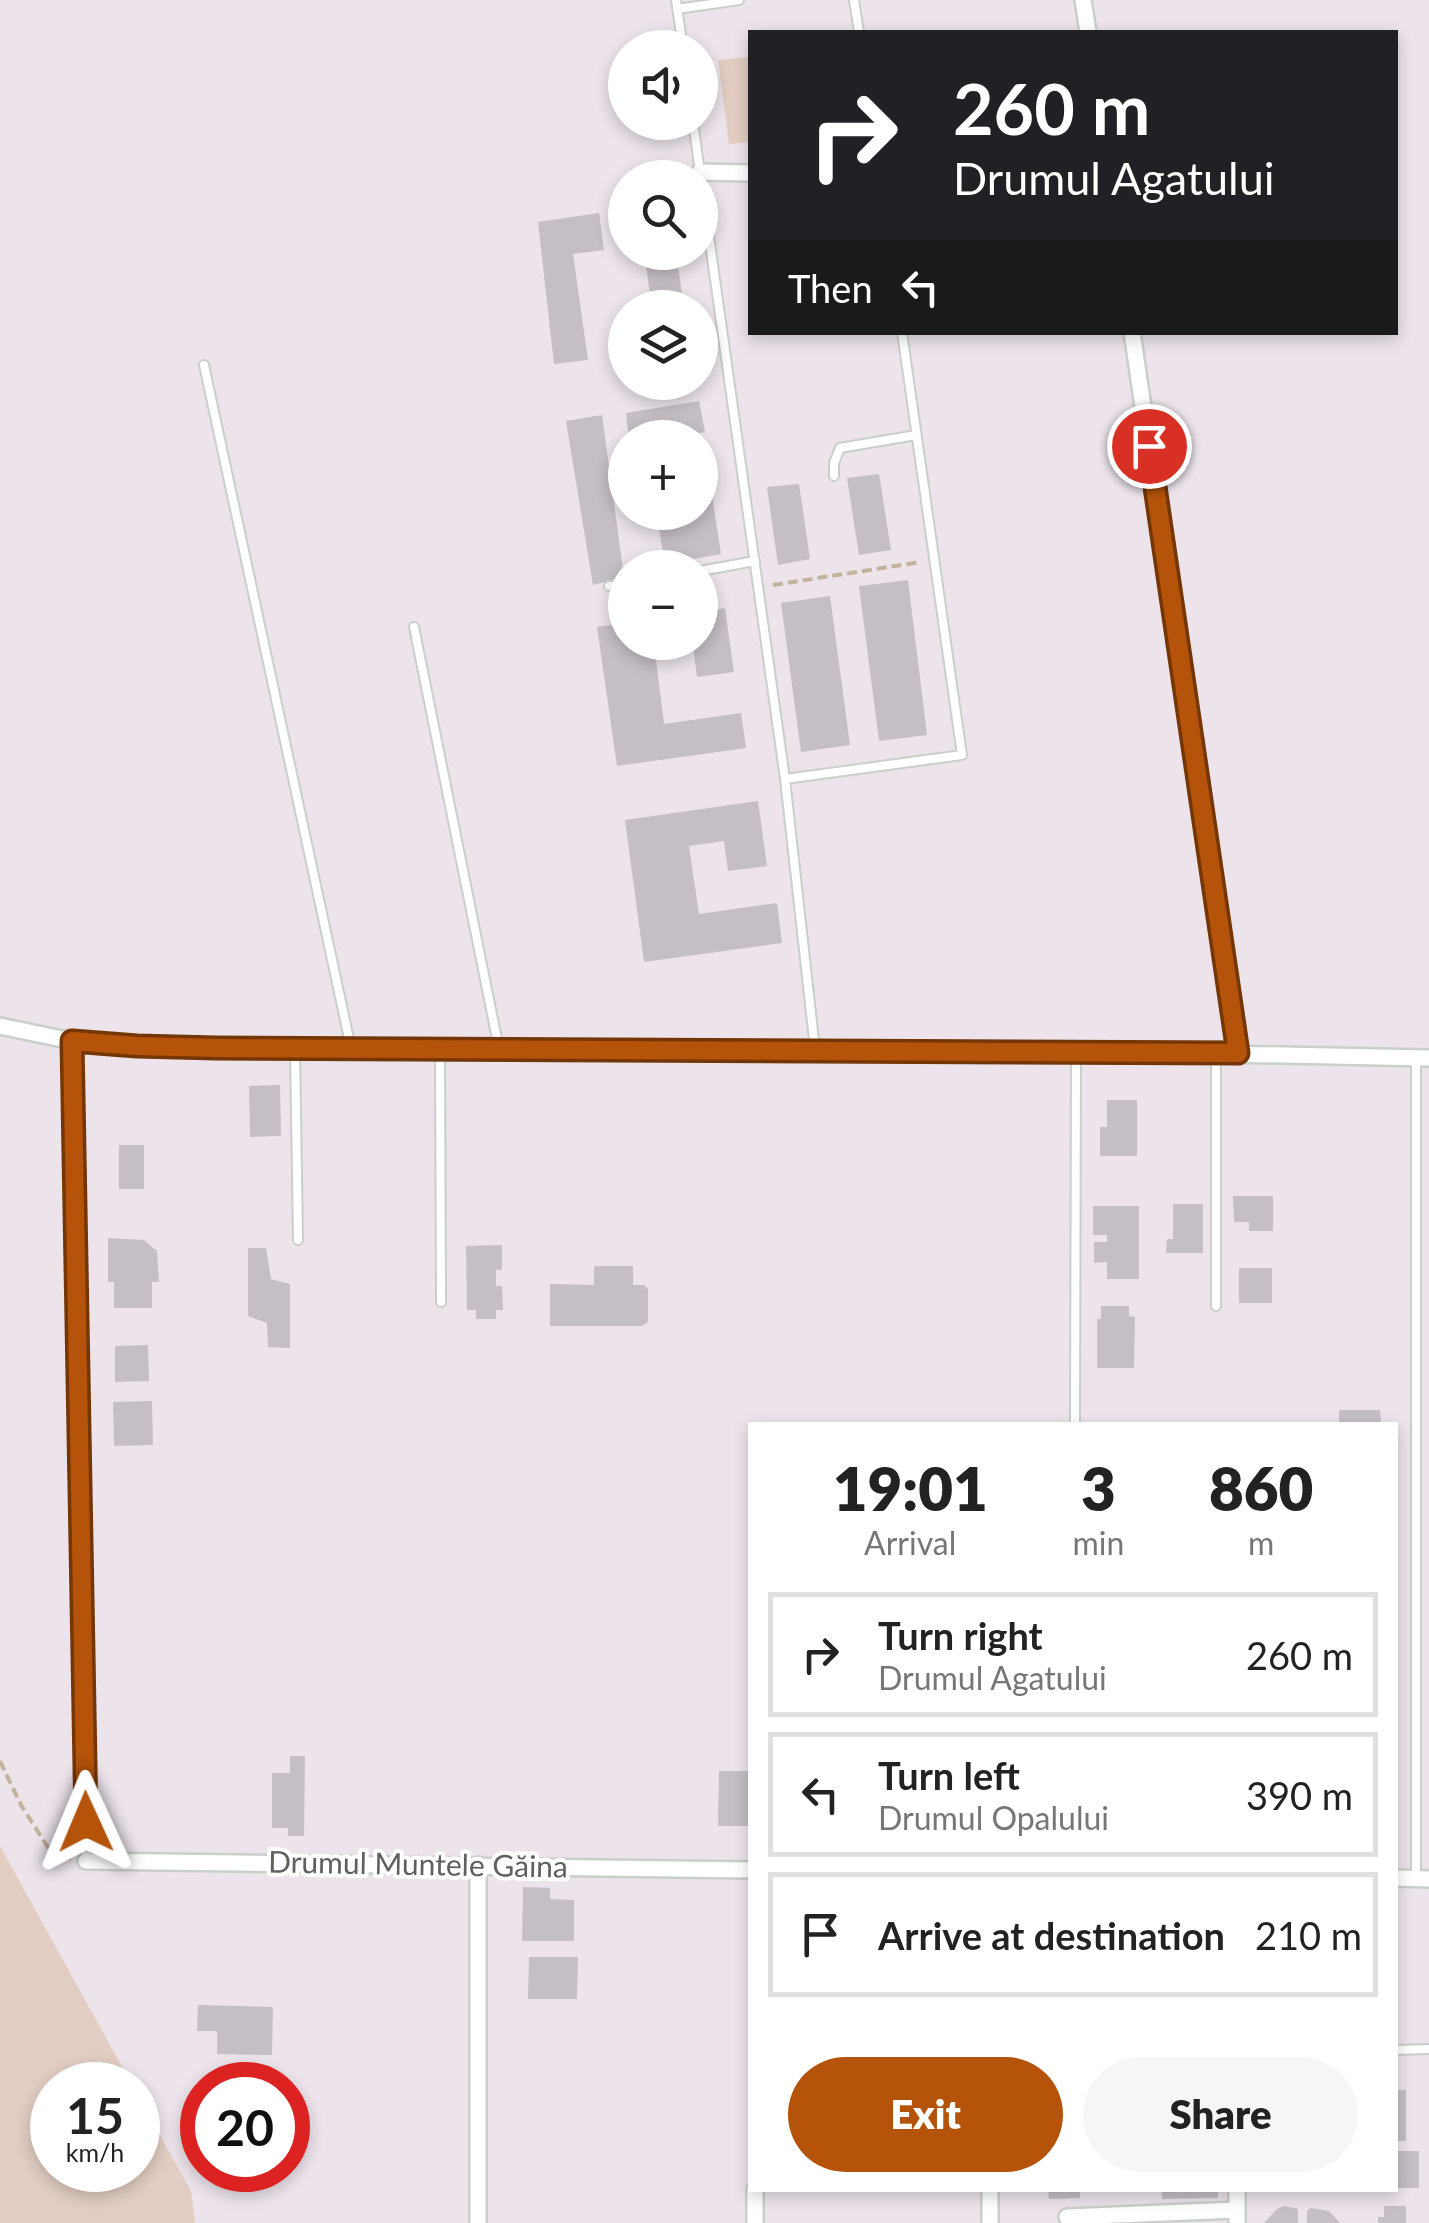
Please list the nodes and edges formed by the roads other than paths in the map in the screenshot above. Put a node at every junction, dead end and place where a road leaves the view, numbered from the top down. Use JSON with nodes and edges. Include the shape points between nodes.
{"nodes":[{"id":1,"x":739,"y":0,"type":"edge"},
{"id":2,"x":854,"y":0,"type":"edge"},
{"id":3,"x":1083,"y":0,"type":"edge"},
{"id":4,"x":677,"y":4,"type":"edge"},
{"id":5,"x":681,"y":30,"type":"edge"},
{"id":6,"x":858,"y":30,"type":"edge"},
{"id":7,"x":1088,"y":30,"type":"edge"},
{"id":8,"x":718,"y":172,"type":"edge"},
{"id":9,"x":748,"y":173,"type":"edge"},
{"id":10,"x":714,"y":270,"type":"edge"},
{"id":11,"x":902,"y":335,"type":"edge"},
{"id":12,"x":1132,"y":335,"type":"edge"},
{"id":13,"x":204,"y":365,"type":"dead end"},
{"id":14,"x":916,"y":435,"type":"junction"},
{"id":15,"x":834,"y":476,"type":"dead end"},
{"id":16,"x":755,"y":561,"type":"junction"},
{"id":17,"x":718,"y":567,"type":"edge"},
{"id":18,"x":414,"y":626,"type":"dead end"},
{"id":19,"x":785,"y":779,"type":"junction"},
{"id":20,"x":0,"y":1026,"type":"edge"},
{"id":21,"x":72,"y":1041,"type":"junction"},
{"id":22,"x":296,"y":1048,"type":"junction"},
{"id":23,"x":350,"y":1048,"type":"junction"},
{"id":24,"x":498,"y":1048,"type":"junction"},
{"id":25,"x":440,"y":1049,"type":"junction"},
{"id":26,"x":816,"y":1050,"type":"junction"},
{"id":27,"x":1076,"y":1051,"type":"junction"},
{"id":28,"x":1216,"y":1053,"type":"junction"},
{"id":29,"x":1238,"y":1053,"type":"junction"},
{"id":30,"x":1422,"y":1058,"type":"edge"},
{"id":31,"x":298,"y":1240,"type":"dead end"},
{"id":32,"x":441,"y":1302,"type":"dead end"},
{"id":33,"x":1216,"y":1306,"type":"dead end"},
{"id":34,"x":1075,"y":1422,"type":"edge"},
{"id":35,"x":86,"y":1861,"type":"joint"},
{"id":36,"x":478,"y":1865,"type":"junction"},
{"id":37,"x":748,"y":1870,"type":"edge"},
{"id":38,"x":1422,"y":1879,"type":"edge"},
{"id":39,"x":1429,"y":2049,"type":"edge"},
{"id":40,"x":1398,"y":2050,"type":"edge"},
{"id":41,"x":754,"y":2192,"type":"edge"},
{"id":42,"x":990,"y":2192,"type":"edge"},
{"id":43,"x":1066,"y":2217,"type":"dead end"},
{"id":44,"x":1237,"y":2217,"type":"edge"},
{"id":45,"x":478,"y":2223,"type":"edge"},
{"id":46,"x":754,"y":2223,"type":"edge"},
{"id":47,"x":990,"y":2223,"type":"edge"}],
"edges":[{"from":1,"to":4,"type":"lane"},
{"from":2,"to":6,"type":"lane"},
{"from":3,"to":7,"type":"street"},
{"from":4,"to":5,"type":"lane"},
{"from":8,"to":9,"type":"street"},
{"from":10,"to":16,"type":"lane"},
{"from":11,"to":14,"type":"lane"},
{"from":12,"to":29,"type":"street"},
{"from":13,"to":23,"type":"lane"},
{"from":14,"to":15,"type":"lane","via":[[840,448]]},
{"from":14,"to":19,"type":"lane","via":[[962,756]]},
{"from":16,"to":17,"type":"lane"},
{"from":16,"to":19,"type":"lane"},
{"from":18,"to":24,"type":"lane"},
{"from":19,"to":26,"type":"lane"},
{"from":20,"to":21,"type":"street"},
{"from":21,"to":22,"type":"street"},
{"from":21,"to":35,"type":"lane"},
{"from":22,"to":23,"type":"street"},
{"from":22,"to":31,"type":"lane"},
{"from":23,"to":25,"type":"street"},
{"from":24,"to":25,"type":"street"},
{"from":24,"to":26,"type":"street"},
{"from":25,"to":32,"type":"lane"},
{"from":26,"to":27,"type":"street"},
{"from":27,"to":28,"type":"street"},
{"from":27,"to":34,"type":"lane"},
{"from":28,"to":29,"type":"street"},
{"from":28,"to":33,"type":"lane"},
{"from":29,"to":30,"type":"street"},
{"from":30,"to":38,"type":"lane"},
{"from":35,"to":36,"type":"street","name":"Drumul Muntele Găina"},
{"from":36,"to":37,"type":"street","name":"Drumul Muntele Găina"},
{"from":36,"to":45,"type":"street"},
{"from":39,"to":40,"type":"lane"},
{"from":41,"to":46,"type":"street"},
{"from":42,"to":47,"type":"street"},
{"from":43,"to":44,"type":"street"}]}
